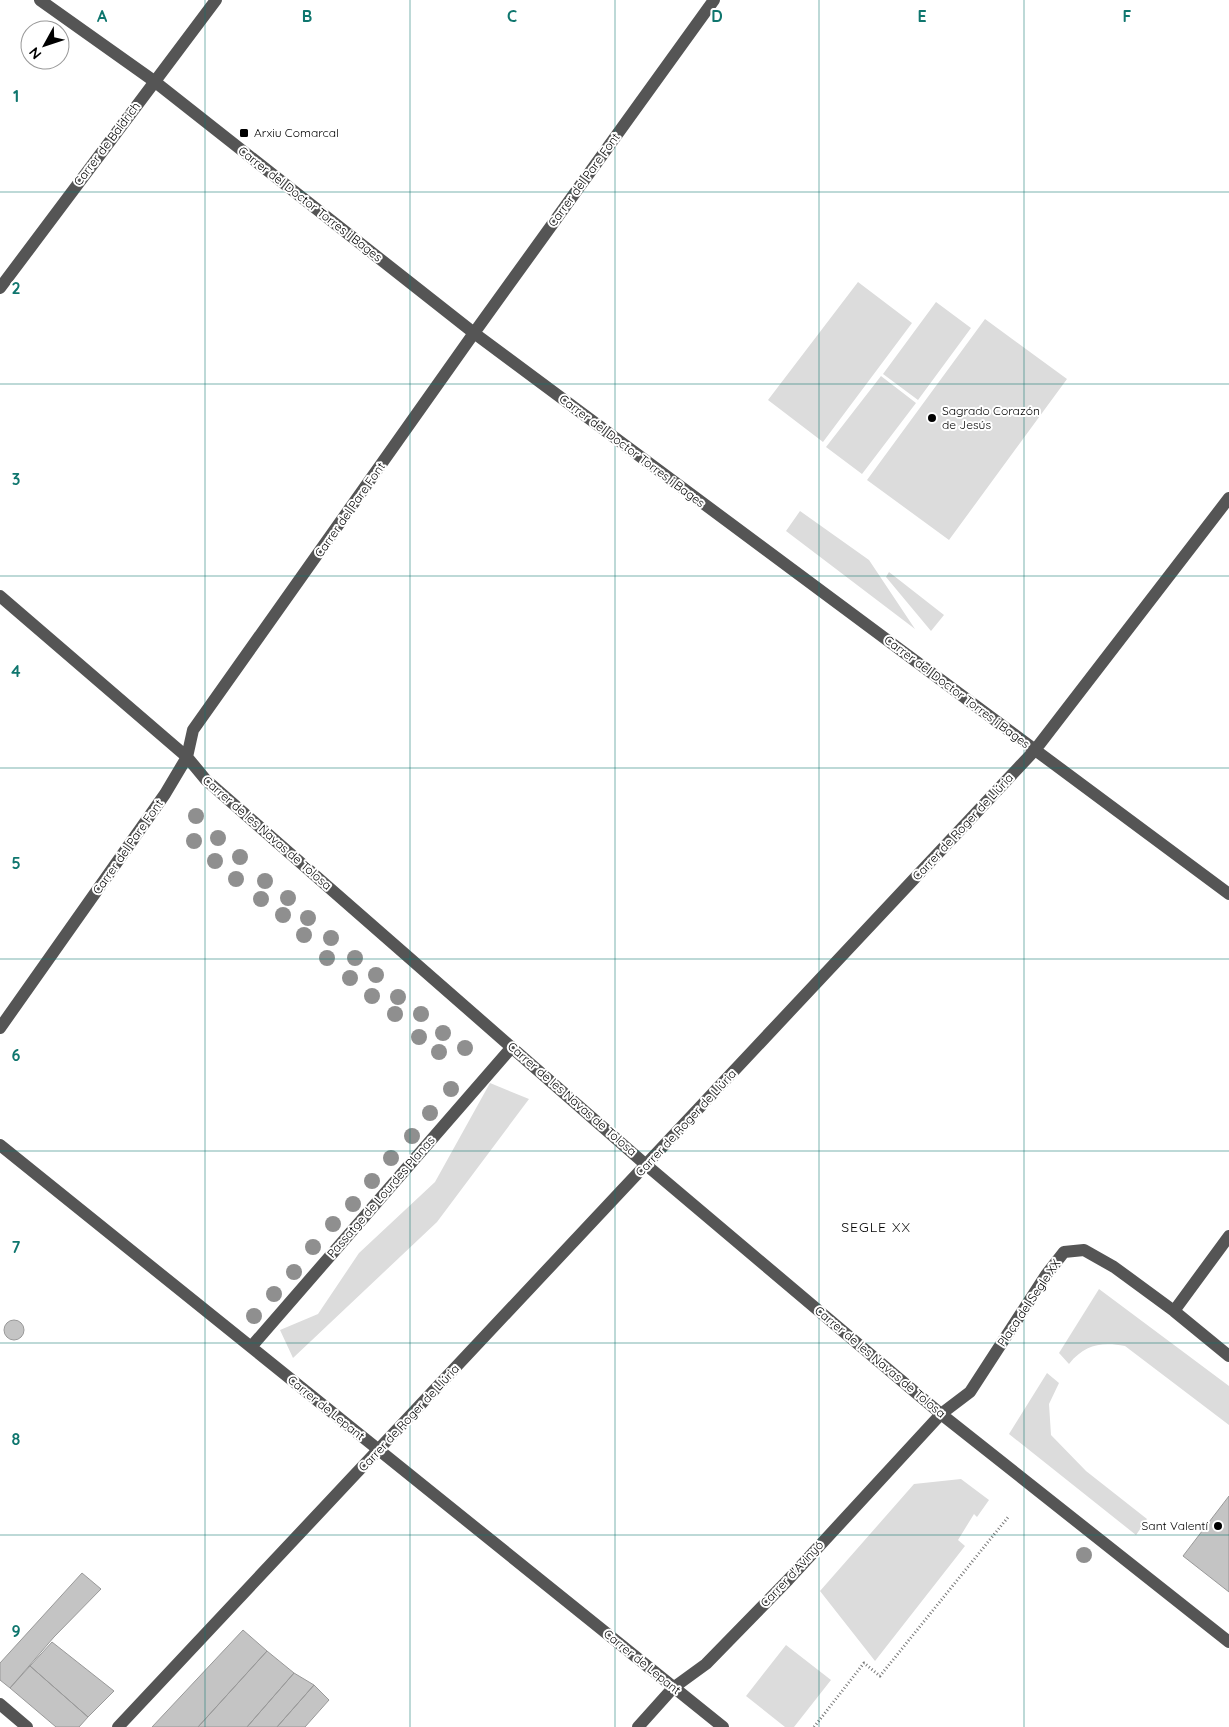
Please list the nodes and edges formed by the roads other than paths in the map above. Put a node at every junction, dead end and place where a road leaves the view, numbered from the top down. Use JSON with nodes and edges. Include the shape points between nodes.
{"nodes":[{"id":1,"x":40,"y":0,"type":"edge"},
{"id":2,"x":216,"y":0,"type":"edge"},
{"id":3,"x":714,"y":0,"type":"edge"},
{"id":4,"x":154,"y":81,"type":"junction"},
{"id":5,"x":0,"y":288,"type":"edge"},
{"id":6,"x":474,"y":333,"type":"junction"},
{"id":7,"x":1229,"y":498,"type":"edge"},
{"id":8,"x":0,"y":596,"type":"edge"},
{"id":9,"x":1035,"y":750,"type":"junction"},
{"id":10,"x":187,"y":757,"type":"junction"},
{"id":11,"x":1229,"y":894,"type":"edge"},
{"id":12,"x":0,"y":1028,"type":"edge"},
{"id":13,"x":512,"y":1046,"type":"junction"},
{"id":14,"x":0,"y":1145,"type":"edge"},
{"id":15,"x":645,"y":1164,"type":"junction"},
{"id":16,"x":1229,"y":1236,"type":"edge"},
{"id":17,"x":1174,"y":1311,"type":"junction"},
{"id":18,"x":251,"y":1347,"type":"junction"},
{"id":19,"x":1229,"y":1356,"type":"edge"},
{"id":20,"x":941,"y":1414,"type":"junction"},
{"id":21,"x":379,"y":1450,"type":"junction"},
{"id":22,"x":1229,"y":1642,"type":"edge"},
{"id":23,"x":673,"y":1688,"type":"junction"},
{"id":24,"x":0,"y":1704,"type":"edge"},
{"id":25,"x":27,"y":1727,"type":"edge"},
{"id":26,"x":118,"y":1727,"type":"edge"},
{"id":27,"x":638,"y":1727,"type":"edge"},
{"id":28,"x":723,"y":1727,"type":"edge"}],
"edges":[{"from":1,"to":4,"type":"street","name":"Carrer del Doctor Torres i Bages"},
{"from":2,"to":4,"type":"street","name":"Carrer de Baldrich"},
{"from":3,"to":6,"type":"street","name":"Carrer del Pare Font"},
{"from":4,"to":5,"type":"street","name":"Carrer de Baldrich"},
{"from":4,"to":6,"type":"street","name":"Carrer del Doctor Torres i Bages"},
{"from":6,"to":9,"type":"street","name":"Carrer del Doctor Torres i Bages"},
{"from":6,"to":10,"type":"street","name":"Carrer del Pare Font","via":[[193,730]]},
{"from":7,"to":9,"type":"street","name":"Carrer de Roger de Llúria"},
{"from":8,"to":10,"type":"street","name":"Carrer de les Navas de Tolosa"},
{"from":9,"to":11,"type":"street","name":"Carrer del Doctor Torres i Bages"},
{"from":9,"to":15,"type":"street","name":"Carrer de Roger de Llúria","via":[[663,1149]]},
{"from":10,"to":12,"type":"street","name":"Carrer del Pare Font","via":[[165,794]]},
{"from":10,"to":13,"type":"street","name":"Carrer de les Navas de Tolosa","via":[[206,780]]},
{"from":13,"to":15,"type":"street","name":"Carrer de les Navas de Tolosa"},
{"from":13,"to":18,"type":"street","name":"Passatge de Lourdes Planas"},
{"from":14,"to":18,"type":"street","name":"Carrer de Lepant"},
{"from":15,"to":20,"type":"street","name":"Carrer de les Navas de Tolosa"},
{"from":15,"to":21,"type":"street","name":"Carrer de Roger de Llúria","via":[[618,1197]]},
{"from":16,"to":17,"type":"street"},
{"from":17,"to":19,"type":"street","name":"Plaça del Segle XX"},
{"from":17,"to":20,"type":"street","name":"Plaça del Segle XX","via":[[1114,1267],[1084,1250],[1064,1252],[970,1392]]},
{"from":18,"to":21,"type":"street","name":"Carrer de Lepant"},
{"from":20,"to":22,"type":"street","name":"Carrer de les Navas de Tolosa"},
{"from":20,"to":23,"type":"street","name":"Carrer d'Avinyó","via":[[706,1664]]},
{"from":21,"to":23,"type":"street","name":"Carrer de Lepant"},
{"from":21,"to":26,"type":"street","name":"Carrer de Roger de Llúria"},
{"from":23,"to":27,"type":"street","name":"Carrer d'Avinyó"},
{"from":23,"to":28,"type":"street","name":"Carrer de Lepant"},
{"from":24,"to":25,"type":"street"}]}
